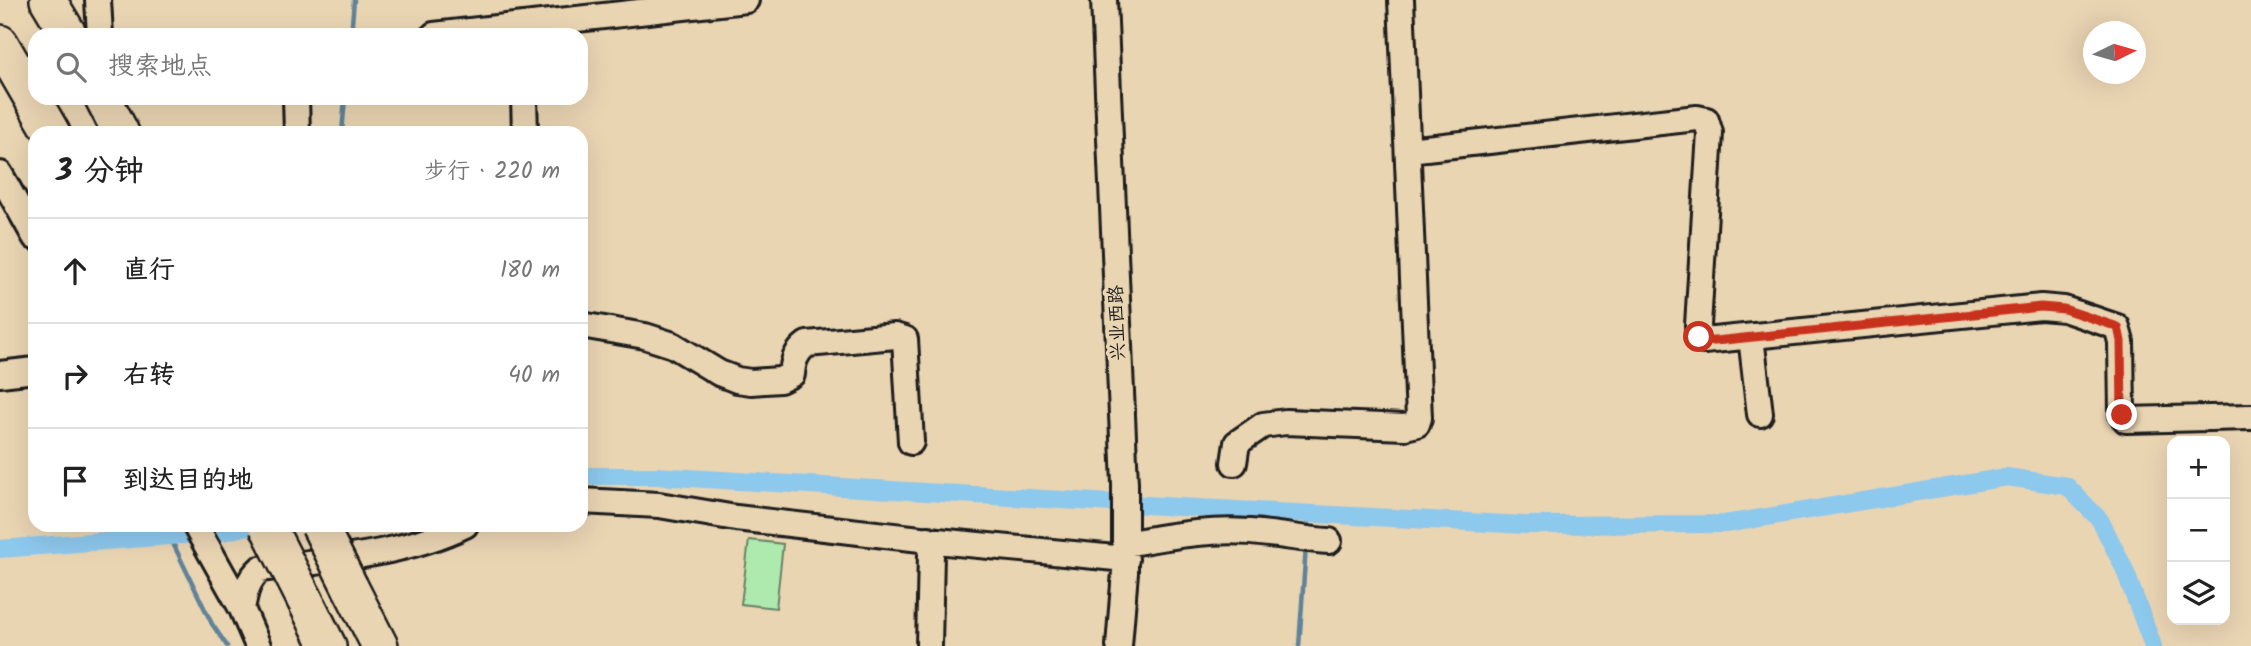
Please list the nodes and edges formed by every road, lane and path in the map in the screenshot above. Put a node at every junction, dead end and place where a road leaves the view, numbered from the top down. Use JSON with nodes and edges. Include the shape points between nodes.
{"nodes":[{"id":1,"x":48,"y":0,"type":"edge"},
{"id":2,"x":98,"y":0,"type":"edge"},
{"id":3,"x":746,"y":0,"type":"edge"},
{"id":4,"x":1104,"y":0,"type":"edge"},
{"id":5,"x":1401,"y":0,"type":"edge"},
{"id":6,"x":65,"y":28,"type":"edge"},
{"id":7,"x":100,"y":28,"type":"edge"},
{"id":8,"x":538,"y":28,"type":"edge"},
{"id":9,"x":0,"y":43,"type":"edge"},
{"id":10,"x":28,"y":91,"type":"edge"},
{"id":11,"x":36,"y":105,"type":"edge"},
{"id":12,"x":107,"y":105,"type":"edge"},
{"id":13,"x":296,"y":105,"type":"edge"},
{"id":14,"x":524,"y":105,"type":"edge"},
{"id":15,"x":48,"y":126,"type":"edge"},
{"id":16,"x":117,"y":126,"type":"edge"},
{"id":17,"x":297,"y":126,"type":"edge"},
{"id":18,"x":525,"y":126,"type":"edge"},
{"id":19,"x":1408,"y":150,"type":"junction"},
{"id":20,"x":0,"y":174,"type":"edge"},
{"id":21,"x":28,"y":224,"type":"edge"},
{"id":22,"x":588,"y":326,"type":"edge"},
{"id":23,"x":1751,"y":337,"type":"junction"},
{"id":24,"x":28,"y":371,"type":"edge"},
{"id":25,"x":0,"y":374,"type":"edge"},
{"id":26,"x":1760,"y":414,"type":"dead end"},
{"id":27,"x":2251,"y":417,"type":"edge"},
{"id":28,"x":911,"y":442,"type":"dead end"},
{"id":29,"x":1234,"y":463,"type":"dead end"},
{"id":30,"x":588,"y":501,"type":"edge"},
{"id":31,"x":199,"y":532,"type":"edge"},
{"id":32,"x":271,"y":532,"type":"edge"},
{"id":33,"x":323,"y":532,"type":"edge"},
{"id":34,"x":447,"y":532,"type":"edge"},
{"id":35,"x":928,"y":539,"type":"junction"},
{"id":36,"x":1329,"y":541,"type":"dead end"},
{"id":37,"x":1126,"y":546,"type":"junction"},
{"id":38,"x":242,"y":609,"type":"junction"},
{"id":39,"x":258,"y":646,"type":"edge"},
{"id":40,"x":328,"y":646,"type":"edge"},
{"id":41,"x":380,"y":646,"type":"edge"},
{"id":42,"x":929,"y":646,"type":"edge"},
{"id":43,"x":1119,"y":646,"type":"edge"}],
"edges":[{"from":1,"to":6,"type":"highway"},
{"from":2,"to":7,"type":"street"},
{"from":3,"to":8,"type":"street"},
{"from":4,"to":37,"type":"street","name":"兴业西路"},
{"from":5,"to":19,"type":"street"},
{"from":9,"to":10,"type":"highway"},
{"from":11,"to":15,"type":"highway"},
{"from":12,"to":16,"type":"highway"},
{"from":13,"to":17,"type":"street"},
{"from":14,"to":18,"type":"street"},
{"from":19,"to":23,"type":"street","via":[[1706,120],[1710,133],[1699,337],[1704,341]]},
{"from":19,"to":29,"type":"street","via":[[1417,424],[1263,425],[1237,443]]},
{"from":20,"to":21,"type":"street"},
{"from":22,"to":28,"type":"street","via":[[673,345],[719,373],[751,382],[780,380],[792,374],[799,350],[807,344],[895,336],[905,339]]},
{"from":23,"to":26,"type":"street"},
{"from":23,"to":27,"type":"street","via":[[2053,307],[2118,327],[2122,415],[2126,420]]},
{"from":24,"to":25,"type":"street"},
{"from":30,"to":35,"type":"street","via":[[659,505]]},
{"from":31,"to":38,"type":"street"},
{"from":32,"to":40,"type":"highway","bridge":true},
{"from":33,"to":41,"type":"highway","bridge":true},
{"from":34,"to":38,"type":"street","via":[[422,542],[260,569],[246,588]]},
{"from":35,"to":37,"type":"street"},
{"from":35,"to":42,"type":"street","via":[[932,553]]},
{"from":36,"to":37,"type":"street","via":[[1216,531],[1174,534]]},
{"from":37,"to":43,"type":"street","name":"兴业西路"},
{"from":38,"to":39,"type":"street"}]}
